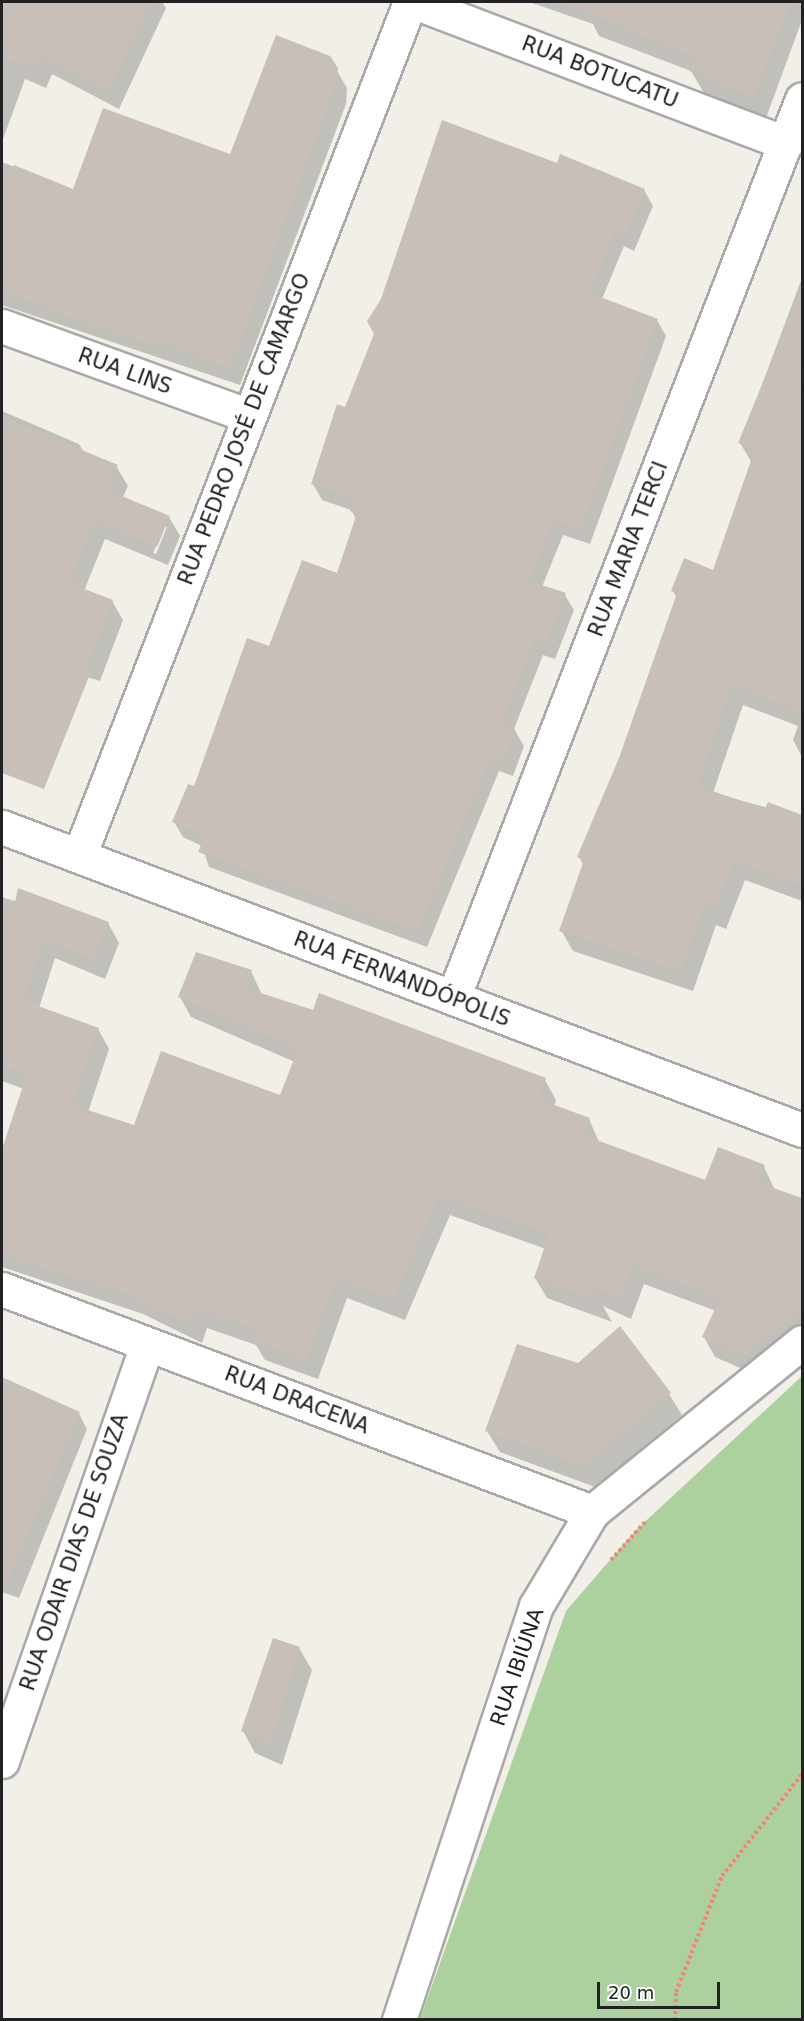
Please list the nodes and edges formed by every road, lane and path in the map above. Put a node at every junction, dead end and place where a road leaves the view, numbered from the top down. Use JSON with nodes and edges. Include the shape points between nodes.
{"nodes":[{"id":1,"x":412,"y":2,"type":"edge"},
{"id":2,"x":802,"y":99,"type":"edge"},
{"id":3,"x":786,"y":143,"type":"junction"},
{"id":4,"x":2,"y":326,"type":"edge"},
{"id":5,"x":249,"y":416,"type":"junction"},
{"id":6,"x":2,"y":827,"type":"edge"},
{"id":7,"x":79,"y":856,"type":"junction"},
{"id":8,"x":453,"y":998,"type":"junction"},
{"id":9,"x":802,"y":1130,"type":"edge"},
{"id":10,"x":2,"y":1289,"type":"edge"},
{"id":11,"x":802,"y":1342,"type":"edge"},
{"id":12,"x":147,"y":1344,"type":"junction"},
{"id":13,"x":592,"y":1512,"type":"junction"},
{"id":14,"x":650,"y":1517,"type":"dead end"},
{"id":15,"x":604,"y":1568,"type":"dead end"},
{"id":16,"x":2,"y":1761,"type":"edge"},
{"id":17,"x":802,"y":1774,"type":"edge"},
{"id":18,"x":399,"y":2019,"type":"edge"},
{"id":19,"x":675,"y":2019,"type":"edge"}],
"edges":[{"from":1,"to":3,"type":"street","name":"RUA BOTUCATU"},
{"from":1,"to":5,"type":"street","name":"RUA PEDRO JOSÉ DE CAMARGO"},
{"from":2,"to":3,"type":"street","name":"RUA MARIA TERCI"},
{"from":3,"to":8,"type":"street","name":"RUA MARIA TERCI"},
{"from":4,"to":5,"type":"street","name":"RUA LINS"},
{"from":5,"to":7,"type":"street","name":"RUA PEDRO JOSÉ DE CAMARGO"},
{"from":6,"to":7,"type":"street","name":"RUA FERNANDÓPOLIS"},
{"from":7,"to":8,"type":"street","name":"RUA FERNANDÓPOLIS"},
{"from":8,"to":9,"type":"street","name":"RUA FERNANDÓPOLIS"},
{"from":10,"to":12,"type":"street","name":"RUA DRACENA"},
{"from":11,"to":13,"type":"street","name":"RUA IBIÚNA"},
{"from":12,"to":13,"type":"street","name":"RUA DRACENA"},
{"from":12,"to":16,"type":"street","name":"RUA ODAIR DIAS DE SOUZA"},
{"from":13,"to":18,"type":"street","name":"RUA IBIÚNA","via":[[536,1606]]},
{"from":14,"to":15,"type":"path"},
{"from":17,"to":19,"type":"path","via":[[722,1876],[676,1992]]}]}
